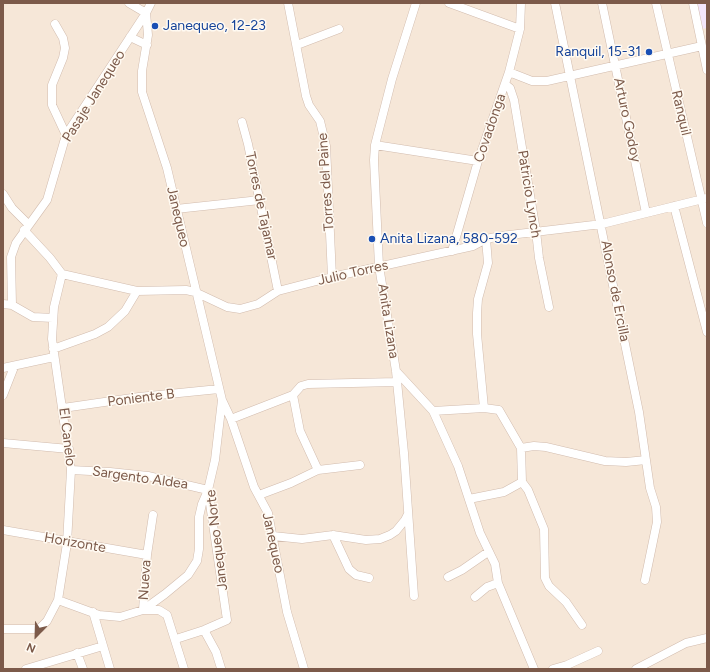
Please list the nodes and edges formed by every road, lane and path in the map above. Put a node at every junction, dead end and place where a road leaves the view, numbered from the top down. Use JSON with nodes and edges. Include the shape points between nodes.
{"nodes":[{"id":1,"x":129,"y":3,"type":"edge"},
{"id":2,"x":151,"y":3,"type":"edge"},
{"id":3,"x":288,"y":3,"type":"edge"},
{"id":4,"x":416,"y":3,"type":"edge"},
{"id":5,"x":449,"y":3,"type":"edge"},
{"id":6,"x":521,"y":3,"type":"edge"},
{"id":7,"x":555,"y":3,"type":"edge"},
{"id":8,"x":602,"y":3,"type":"edge"},
{"id":9,"x":656,"y":3,"type":"edge"},
{"id":10,"x":693,"y":3,"type":"edge"},
{"id":11,"x":146,"y":14,"type":"junction"},
{"id":12,"x":55,"y":24,"type":"dead end"},
{"id":13,"x":339,"y":29,"type":"dead end"},
{"id":14,"x":520,"y":29,"type":"junction"},
{"id":15,"x":130,"y":37,"type":"junction"},
{"id":16,"x":147,"y":45,"type":"junction"},
{"id":17,"x":297,"y":46,"type":"junction"},
{"id":18,"x":702,"y":46,"type":"junction"},
{"id":19,"x":667,"y":54,"type":"junction"},
{"id":20,"x":616,"y":65,"type":"junction"},
{"id":21,"x":707,"y":70,"type":"edge"},
{"id":22,"x":509,"y":72,"type":"junction"},
{"id":23,"x":569,"y":76,"type":"junction"},
{"id":24,"x":505,"y":84,"type":"junction"},
{"id":25,"x":242,"y":122,"type":"dead end"},
{"id":26,"x":66,"y":135,"type":"junction"},
{"id":27,"x":376,"y":145,"type":"junction"},
{"id":28,"x":478,"y":161,"type":"junction"},
{"id":29,"x":3,"y":194,"type":"edge"},
{"id":30,"x":704,"y":199,"type":"edge"},
{"id":31,"x":260,"y":200,"type":"junction"},
{"id":32,"x":674,"y":206,"type":"junction"},
{"id":33,"x":176,"y":209,"type":"junction"},
{"id":34,"x":646,"y":213,"type":"junction"},
{"id":35,"x":707,"y":223,"type":"edge"},
{"id":36,"x":602,"y":224,"type":"junction"},
{"id":37,"x":26,"y":227,"type":"junction"},
{"id":38,"x":536,"y":231,"type":"junction"},
{"id":39,"x":486,"y":240,"type":"junction"},
{"id":40,"x":452,"y":251,"type":"junction"},
{"id":41,"x":379,"y":266,"type":"junction"},
{"id":42,"x":62,"y":274,"type":"junction"},
{"id":43,"x":332,"y":277,"type":"junction"},
{"id":44,"x":137,"y":291,"type":"junction"},
{"id":45,"x":278,"y":291,"type":"junction"},
{"id":46,"x":195,"y":292,"type":"junction"},
{"id":47,"x":3,"y":304,"type":"edge"},
{"id":48,"x":12,"y":305,"type":"junction"},
{"id":49,"x":549,"y":307,"type":"dead end"},
{"id":50,"x":52,"y":318,"type":"junction"},
{"id":51,"x":706,"y":331,"type":"edge"},
{"id":52,"x":54,"y":353,"type":"junction"},
{"id":53,"x":14,"y":367,"type":"junction"},
{"id":54,"x":3,"y":368,"type":"edge"},
{"id":55,"x":396,"y":371,"type":"junction"},
{"id":56,"x":397,"y":382,"type":"junction"},
{"id":57,"x":219,"y":389,"type":"junction"},
{"id":58,"x":3,"y":395,"type":"edge"},
{"id":59,"x":293,"y":395,"type":"junction"},
{"id":60,"x":222,"y":400,"type":"junction"},
{"id":61,"x":64,"y":408,"type":"junction"},
{"id":62,"x":484,"y":408,"type":"junction"},
{"id":63,"x":433,"y":411,"type":"junction"},
{"id":64,"x":231,"y":420,"type":"junction"},
{"id":65,"x":3,"y":443,"type":"edge"},
{"id":66,"x":522,"y":448,"type":"junction"},
{"id":67,"x":69,"y":449,"type":"junction"},
{"id":68,"x":646,"y":460,"type":"junction"},
{"id":69,"x":360,"y":465,"type":"dead end"},
{"id":70,"x":71,"y":470,"type":"junction"},
{"id":71,"x":318,"y":470,"type":"junction"},
{"id":72,"x":522,"y":482,"type":"junction"},
{"id":73,"x":208,"y":490,"type":"junction"},
{"id":74,"x":259,"y":495,"type":"junction"},
{"id":75,"x":468,"y":499,"type":"junction"},
{"id":76,"x":408,"y":513,"type":"junction"},
{"id":77,"x":153,"y":515,"type":"dead end"},
{"id":78,"x":3,"y":530,"type":"edge"},
{"id":79,"x":333,"y":534,"type":"junction"},
{"id":80,"x":273,"y":536,"type":"junction"},
{"id":81,"x":67,"y":543,"type":"junction"},
{"id":82,"x":488,"y":552,"type":"junction"},
{"id":83,"x":147,"y":556,"type":"junction"},
{"id":84,"x":448,"y":576,"type":"dead end"},
{"id":85,"x":369,"y":578,"type":"dead end"},
{"id":86,"x":645,"y":580,"type":"dead end"},
{"id":87,"x":498,"y":583,"type":"junction"},
{"id":88,"x":414,"y":596,"type":"dead end"},
{"id":89,"x":475,"y":597,"type":"dead end"},
{"id":90,"x":58,"y":600,"type":"junction"},
{"id":91,"x":143,"y":610,"type":"junction"},
{"id":92,"x":93,"y":612,"type":"junction"},
{"id":93,"x":582,"y":625,"type":"dead end"},
{"id":94,"x":3,"y":629,"type":"edge"},
{"id":95,"x":204,"y":630,"type":"junction"},
{"id":96,"x":707,"y":638,"type":"edge"},
{"id":97,"x":176,"y":639,"type":"junction"},
{"id":98,"x":103,"y":646,"type":"junction"},
{"id":99,"x":598,"y":650,"type":"dead end"},
{"id":100,"x":77,"y":654,"type":"junction"},
{"id":101,"x":221,"y":668,"type":"dead end"},
{"id":102,"x":26,"y":669,"type":"edge"},
{"id":103,"x":83,"y":669,"type":"edge"},
{"id":104,"x":110,"y":669,"type":"edge"},
{"id":105,"x":184,"y":669,"type":"edge"},
{"id":106,"x":304,"y":669,"type":"edge"},
{"id":107,"x":534,"y":669,"type":"edge"},
{"id":108,"x":553,"y":669,"type":"edge"},
{"id":109,"x":636,"y":669,"type":"edge"}],
"edges":[{"from":1,"to":11,"type":"street"},
{"from":2,"to":11,"type":"street","name":"Janequeo"},
{"from":3,"to":17,"type":"street","name":"Torres del Paine"},
{"from":4,"to":27,"type":"street","name":"Anita Lizana","via":[[401,47]]},
{"from":5,"to":14,"type":"street"},
{"from":6,"to":14,"type":"street","name":"Covadonga"},
{"from":7,"to":23,"type":"street","name":"Alonso de Ercilla"},
{"from":8,"to":20,"type":"street","name":"Arturo Godoy"},
{"from":9,"to":19,"type":"street","name":"Ranquil"},
{"from":10,"to":18,"type":"street"},
{"from":11,"to":15,"type":"street","name":"Pasaje Janequeo"},
{"from":11,"to":16,"type":"street","name":"Janequeo"},
{"from":12,"to":26,"type":"street","via":[[61,33],[64,48],[63,58],[52,85],[52,105]]},
{"from":13,"to":17,"type":"street"},
{"from":14,"to":22,"type":"street","name":"Covadonga"},
{"from":15,"to":16,"type":"street"},
{"from":15,"to":26,"type":"street","name":"Pasaje Janequeo"},
{"from":16,"to":33,"type":"street","name":"Janequeo","via":[[142,71],[142,92]]},
{"from":17,"to":43,"type":"street","name":"Torres del Paine","via":[[306,96],[320,121],[326,146]]},
{"from":18,"to":19,"type":"street"},
{"from":18,"to":21,"type":"street"},
{"from":19,"to":20,"type":"street"},
{"from":19,"to":30,"type":"street","name":"Ranquil"},
{"from":20,"to":23,"type":"street"},
{"from":20,"to":34,"type":"street","name":"Arturo Godoy"},
{"from":22,"to":23,"type":"street","via":[[524,79],[540,81]]},
{"from":22,"to":24,"type":"street","name":"Covadonga"},
{"from":23,"to":36,"type":"street","name":"Alonso de Ercilla"},
{"from":24,"to":28,"type":"street","name":"Covadonga"},
{"from":24,"to":38,"type":"street","name":"Patricio Lynch","via":[[510,88],[514,100]]},
{"from":25,"to":31,"type":"street","name":"Torres de Tajamar"},
{"from":26,"to":37,"type":"street","name":"Pasaje Janequeo","via":[[47,200]]},
{"from":27,"to":28,"type":"street"},
{"from":27,"to":41,"type":"street","name":"Anita Lizana","via":[[374,160]]},
{"from":28,"to":40,"type":"street","name":"Covadonga"},
{"from":29,"to":37,"type":"street"},
{"from":30,"to":32,"type":"street","name":"Julio Torres"},
{"from":30,"to":35,"type":"street","name":"Ranquil"},
{"from":31,"to":33,"type":"street"},
{"from":31,"to":45,"type":"street","name":"Torres de Tajamar"},
{"from":32,"to":34,"type":"street","name":"Julio Torres"},
{"from":32,"to":51,"type":"street"},
{"from":33,"to":46,"type":"street","name":"Janequeo"},
{"from":34,"to":36,"type":"street","name":"Julio Torres"},
{"from":36,"to":38,"type":"street","name":"Julio Torres"},
{"from":36,"to":68,"type":"street","name":"Alonso de Ercilla"},
{"from":37,"to":42,"type":"street"},
{"from":37,"to":48,"type":"street","via":[[11,257]]},
{"from":38,"to":39,"type":"street","name":"Julio Torres"},
{"from":38,"to":49,"type":"street","name":"Patricio Lynch"},
{"from":39,"to":40,"type":"street","name":"Julio Torres"},
{"from":39,"to":62,"type":"street","via":[[488,263],[478,299],[477,313]]},
{"from":40,"to":41,"type":"street","name":"Julio Torres"},
{"from":41,"to":43,"type":"street","name":"Julio Torres"},
{"from":41,"to":55,"type":"street","name":"Anita Lizana"},
{"from":42,"to":44,"type":"street","name":"Julio Torres"},
{"from":42,"to":50,"type":"street","name":"El Canelo"},
{"from":43,"to":45,"type":"street","name":"Julio Torres"},
{"from":44,"to":46,"type":"street","name":"Julio Torres"},
{"from":44,"to":52,"type":"street","via":[[125,311],[108,327]]},
{"from":45,"to":46,"type":"street","name":"Julio Torres","via":[[258,304],[240,309],[228,307]]},
{"from":46,"to":57,"type":"street","name":"Janequeo"},
{"from":47,"to":48,"type":"street"},
{"from":48,"to":50,"type":"street","via":[[33,317]]},
{"from":50,"to":52,"type":"street","name":"El Canelo"},
{"from":52,"to":53,"type":"street"},
{"from":52,"to":61,"type":"street","name":"El Canelo"},
{"from":53,"to":54,"type":"street"},
{"from":53,"to":58,"type":"street"},
{"from":55,"to":56,"type":"street","name":"Anita Lizana"},
{"from":55,"to":63,"type":"street"},
{"from":56,"to":59,"type":"street","via":[[308,384],[301,386]]},
{"from":56,"to":76,"type":"street","name":"Anita Lizana"},
{"from":57,"to":60,"type":"street","name":"Janequeo Norte"},
{"from":57,"to":61,"type":"street","name":"Poniente B"},
{"from":59,"to":64,"type":"street"},
{"from":59,"to":71,"type":"street","via":[[300,431]]},
{"from":60,"to":64,"type":"street","name":"Janequeo"},
{"from":60,"to":73,"type":"street","name":"Janequeo Norte","via":[[215,460]]},
{"from":61,"to":67,"type":"street","name":"El Canelo"},
{"from":62,"to":63,"type":"street"},
{"from":62,"to":66,"type":"street","via":[[499,410]]},
{"from":63,"to":75,"type":"street","via":[[458,466]]},
{"from":64,"to":74,"type":"street","name":"Janequeo"},
{"from":65,"to":67,"type":"street"},
{"from":66,"to":68,"type":"street","via":[[546,446],[615,462]]},
{"from":66,"to":72,"type":"street"},
{"from":67,"to":70,"type":"street","name":"El Canelo"},
{"from":68,"to":86,"type":"street","name":"Alonso de Ercilla","via":[[657,515]]},
{"from":69,"to":71,"type":"street"},
{"from":70,"to":73,"type":"street","name":"Sargento Aldea","via":[[142,476]]},
{"from":70,"to":81,"type":"street","name":"El Canelo"},
{"from":71,"to":74,"type":"street"},
{"from":72,"to":75,"type":"street","via":[[504,492]]},
{"from":72,"to":93,"type":"street","via":[[528,490],[544,529],[544,573],[547,582],[566,602]]},
{"from":73,"to":91,"type":"street","via":[[199,517],[199,549],[194,567],[185,579]]},
{"from":73,"to":95,"type":"street","name":"Janequeo Norte","via":[[227,620]]},
{"from":74,"to":80,"type":"street","name":"Janequeo","via":[[268,513]]},
{"from":75,"to":82,"type":"street"},
{"from":76,"to":79,"type":"street","via":[[396,531],[385,538],[366,540]]},
{"from":76,"to":88,"type":"street","name":"Anita Lizana"},
{"from":77,"to":83,"type":"street","name":"Nueva"},
{"from":78,"to":81,"type":"street","name":"Horizonte"},
{"from":79,"to":80,"type":"street","via":[[302,539]]},
{"from":79,"to":85,"type":"street","via":[[349,569],[356,575]]},
{"from":80,"to":106,"type":"street","name":"Janequeo","via":[[287,612]]},
{"from":81,"to":83,"type":"street","name":"Horizonte"},
{"from":81,"to":90,"type":"street","name":"El Canelo"},
{"from":82,"to":84,"type":"street","via":[[462,570]]},
{"from":82,"to":87,"type":"street","via":[[495,564]]},
{"from":83,"to":91,"type":"street","name":"Nueva"},
{"from":87,"to":89,"type":"street"},
{"from":87,"to":107,"type":"street"},
{"from":90,"to":92,"type":"street"},
{"from":90,"to":94,"type":"street","name":"El Canelo","via":[[45,624],[40,628]]},
{"from":91,"to":92,"type":"street","via":[[120,617]]},
{"from":91,"to":97,"type":"street","name":"Nueva","via":[[159,610],[165,613]]},
{"from":92,"to":98,"type":"street"},
{"from":95,"to":97,"type":"street","name":"Janequeo Norte"},
{"from":95,"to":101,"type":"street"},
{"from":96,"to":109,"type":"street","via":[[686,643]]},
{"from":97,"to":105,"type":"street","name":"Nueva"},
{"from":98,"to":100,"type":"street"},
{"from":98,"to":104,"type":"street"},
{"from":99,"to":108,"type":"street"},
{"from":100,"to":102,"type":"street"},
{"from":100,"to":103,"type":"street"}]}
